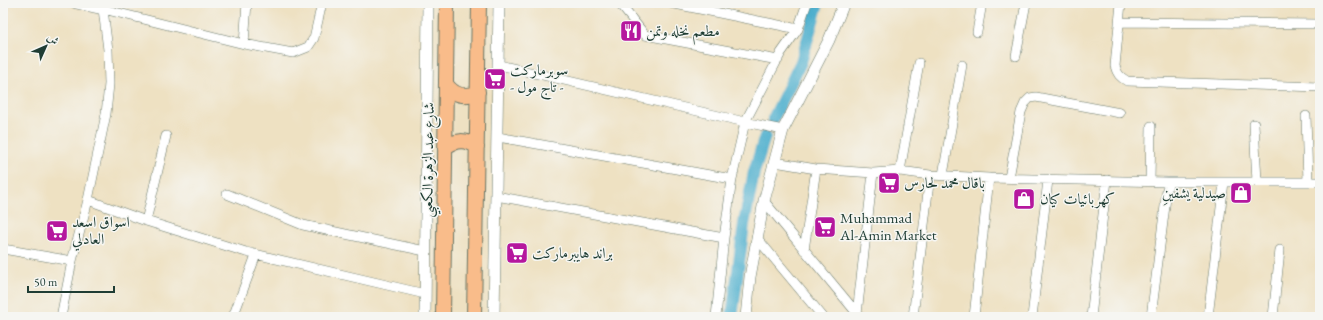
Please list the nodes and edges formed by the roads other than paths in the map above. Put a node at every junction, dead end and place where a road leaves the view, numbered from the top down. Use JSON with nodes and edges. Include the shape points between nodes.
{"nodes":[{"id":1,"x":76,"y":3,"type":"edge"},
{"id":2,"x":247,"y":3,"type":"edge"},
{"id":3,"x":322,"y":3,"type":"edge"},
{"id":4,"x":428,"y":3,"type":"edge"},
{"id":5,"x":447,"y":3,"type":"edge"},
{"id":6,"x":479,"y":3,"type":"edge"},
{"id":7,"x":499,"y":3,"type":"edge"},
{"id":8,"x":619,"y":3,"type":"edge"},
{"id":9,"x":670,"y":3,"type":"edge"},
{"id":10,"x":807,"y":3,"type":"edge"},
{"id":11,"x":844,"y":3,"type":"edge"},
{"id":12,"x":982,"y":3,"type":"edge"},
{"id":13,"x":1026,"y":3,"type":"edge"},
{"id":14,"x":1121,"y":3,"type":"edge"},
{"id":15,"x":101,"y":5,"type":"edge"},
{"id":16,"x":1119,"y":22,"type":"junction"},
{"id":17,"x":1320,"y":24,"type":"edge"},
{"id":18,"x":798,"y":29,"type":"junction"},
{"id":19,"x":977,"y":32,"type":"dead end"},
{"id":20,"x":244,"y":44,"type":"junction"},
{"id":21,"x":1016,"y":56,"type":"dead end"},
{"id":22,"x":778,"y":60,"type":"junction"},
{"id":23,"x":919,"y":64,"type":"dead end"},
{"id":24,"x":499,"y":65,"type":"junction"},
{"id":25,"x":962,"y":65,"type":"dead end"},
{"id":26,"x":446,"y":84,"type":"junction"},
{"id":27,"x":1320,"y":87,"type":"edge"},
{"id":28,"x":478,"y":92,"type":"junction"},
{"id":29,"x":1120,"y":113,"type":"dead end"},
{"id":30,"x":1306,"y":116,"type":"dead end"},
{"id":31,"x":745,"y":122,"type":"junction"},
{"id":32,"x":1254,"y":124,"type":"dead end"},
{"id":33,"x":1152,"y":126,"type":"dead end"},
{"id":34,"x":783,"y":130,"type":"junction"},
{"id":35,"x":166,"y":136,"type":"dead end"},
{"id":36,"x":498,"y":137,"type":"junction"},
{"id":37,"x":477,"y":147,"type":"junction"},
{"id":38,"x":445,"y":148,"type":"junction"},
{"id":39,"x":775,"y":162,"type":"junction"},
{"id":40,"x":816,"y":169,"type":"junction"},
{"id":41,"x":900,"y":172,"type":"junction"},
{"id":42,"x":873,"y":173,"type":"junction"},
{"id":43,"x":930,"y":175,"type":"junction"},
{"id":44,"x":942,"y":175,"type":"junction"},
{"id":45,"x":989,"y":178,"type":"junction"},
{"id":46,"x":1009,"y":178,"type":"junction"},
{"id":47,"x":732,"y":179,"type":"junction"},
{"id":48,"x":1048,"y":180,"type":"junction"},
{"id":49,"x":1107,"y":180,"type":"junction"},
{"id":50,"x":1150,"y":181,"type":"junction"},
{"id":51,"x":1168,"y":182,"type":"junction"},
{"id":52,"x":1224,"y":182,"type":"junction"},
{"id":53,"x":1257,"y":182,"type":"junction"},
{"id":54,"x":1308,"y":182,"type":"junction"},
{"id":55,"x":1320,"y":182,"type":"edge"},
{"id":56,"x":227,"y":194,"type":"dead end"},
{"id":57,"x":496,"y":196,"type":"junction"},
{"id":58,"x":88,"y":200,"type":"junction"},
{"id":59,"x":764,"y":201,"type":"junction"},
{"id":60,"x":146,"y":221,"type":"junction"},
{"id":61,"x":724,"y":238,"type":"junction"},
{"id":62,"x":757,"y":238,"type":"junction"},
{"id":63,"x":3,"y":249,"type":"edge"},
{"id":64,"x":804,"y":250,"type":"junction"},
{"id":65,"x":1280,"y":250,"type":"dead end"},
{"id":66,"x":425,"y":251,"type":"junction"},
{"id":67,"x":256,"y":254,"type":"junction"},
{"id":68,"x":72,"y":261,"type":"junction"},
{"id":69,"x":425,"y":294,"type":"junction"},
{"id":70,"x":858,"y":315,"type":"edge"},
{"id":71,"x":61,"y":317,"type":"edge"},
{"id":72,"x":233,"y":317,"type":"edge"},
{"id":73,"x":425,"y":317,"type":"edge"},
{"id":74,"x":442,"y":317,"type":"edge"},
{"id":75,"x":474,"y":317,"type":"edge"},
{"id":76,"x":494,"y":317,"type":"edge"},
{"id":77,"x":716,"y":317,"type":"edge"},
{"id":78,"x":746,"y":317,"type":"edge"},
{"id":79,"x":823,"y":317,"type":"edge"},
{"id":80,"x":913,"y":317,"type":"edge"},
{"id":81,"x":974,"y":317,"type":"edge"},
{"id":82,"x":1032,"y":317,"type":"edge"},
{"id":83,"x":1091,"y":317,"type":"edge"},
{"id":84,"x":1151,"y":317,"type":"edge"},
{"id":85,"x":1208,"y":317,"type":"edge"},
{"id":86,"x":1274,"y":317,"type":"edge"}],
"edges":[{"from":1,"to":15,"type":"street"},
{"from":2,"to":20,"type":"street"},
{"from":3,"to":20,"type":"street","via":[[314,38],[302,51],[293,54]]},
{"from":4,"to":66,"type":"street"},
{"from":5,"to":26,"type":"main road","name":"شارع عبد الزهرة الكعبي"},
{"from":6,"to":28,"type":"main road"},
{"from":7,"to":24,"type":"street"},
{"from":8,"to":22,"type":"street","via":[[645,35]]},
{"from":9,"to":18,"type":"street"},
{"from":10,"to":18,"type":"street"},
{"from":11,"to":34,"type":"street","via":[[829,40]]},
{"from":12,"to":19,"type":"street"},
{"from":13,"to":21,"type":"street"},
{"from":14,"to":16,"type":"street"},
{"from":15,"to":20,"type":"street"},
{"from":15,"to":58,"type":"street","via":[[108,50],[109,84],[106,114]]},
{"from":16,"to":17,"type":"street"},
{"from":16,"to":27,"type":"street","via":[[1115,66],[1121,78],[1127,81]]},
{"from":18,"to":22,"type":"street"},
{"from":22,"to":31,"type":"street"},
{"from":23,"to":41,"type":"street"},
{"from":24,"to":31,"type":"street"},
{"from":24,"to":36,"type":"street"},
{"from":25,"to":44,"type":"street"},
{"from":26,"to":28,"type":"main road","via":[[454,93],[460,95]]},
{"from":26,"to":38,"type":"main road","name":"شارع عبد الزهرة الكعبي"},
{"from":28,"to":37,"type":"main road"},
{"from":29,"to":46,"type":"street","via":[[1030,98],[1021,112]]},
{"from":30,"to":54,"type":"street"},
{"from":31,"to":34,"type":"street"},
{"from":31,"to":47,"type":"street"},
{"from":32,"to":53,"type":"street"},
{"from":33,"to":50,"type":"street"},
{"from":34,"to":39,"type":"street"},
{"from":35,"to":60,"type":"street"},
{"from":36,"to":47,"type":"street"},
{"from":36,"to":57,"type":"street"},
{"from":37,"to":38,"type":"main road","via":[[460,140]]},
{"from":37,"to":75,"type":"main road"},
{"from":38,"to":74,"type":"main road","name":"شارع عبد الزهرة الكعبي"},
{"from":39,"to":40,"type":"street"},
{"from":39,"to":59,"type":"street"},
{"from":40,"to":42,"type":"street"},
{"from":40,"to":64,"type":"street"},
{"from":41,"to":42,"type":"street"},
{"from":41,"to":43,"type":"street"},
{"from":42,"to":70,"type":"street"},
{"from":43,"to":44,"type":"street"},
{"from":43,"to":80,"type":"street"},
{"from":44,"to":45,"type":"street"},
{"from":45,"to":46,"type":"street"},
{"from":45,"to":81,"type":"street"},
{"from":46,"to":48,"type":"street"},
{"from":47,"to":61,"type":"street"},
{"from":48,"to":49,"type":"street"},
{"from":48,"to":82,"type":"street"},
{"from":49,"to":50,"type":"street"},
{"from":49,"to":83,"type":"street"},
{"from":50,"to":51,"type":"street"},
{"from":51,"to":52,"type":"street"},
{"from":51,"to":84,"type":"street"},
{"from":52,"to":53,"type":"street"},
{"from":52,"to":85,"type":"street"},
{"from":53,"to":54,"type":"street"},
{"from":54,"to":55,"type":"street"},
{"from":56,"to":66,"type":"street","via":[[303,225]]},
{"from":57,"to":61,"type":"street"},
{"from":57,"to":76,"type":"street"},
{"from":58,"to":60,"type":"street"},
{"from":58,"to":68,"type":"street"},
{"from":59,"to":62,"type":"street"},
{"from":59,"to":64,"type":"street"},
{"from":60,"to":67,"type":"street"},
{"from":61,"to":77,"type":"street"},
{"from":62,"to":78,"type":"street"},
{"from":62,"to":79,"type":"street"},
{"from":63,"to":68,"type":"street"},
{"from":64,"to":70,"type":"street"},
{"from":65,"to":86,"type":"street"},
{"from":66,"to":69,"type":"street"},
{"from":67,"to":69,"type":"street"},
{"from":67,"to":72,"type":"street"},
{"from":68,"to":71,"type":"street"},
{"from":69,"to":73,"type":"street"}]}
